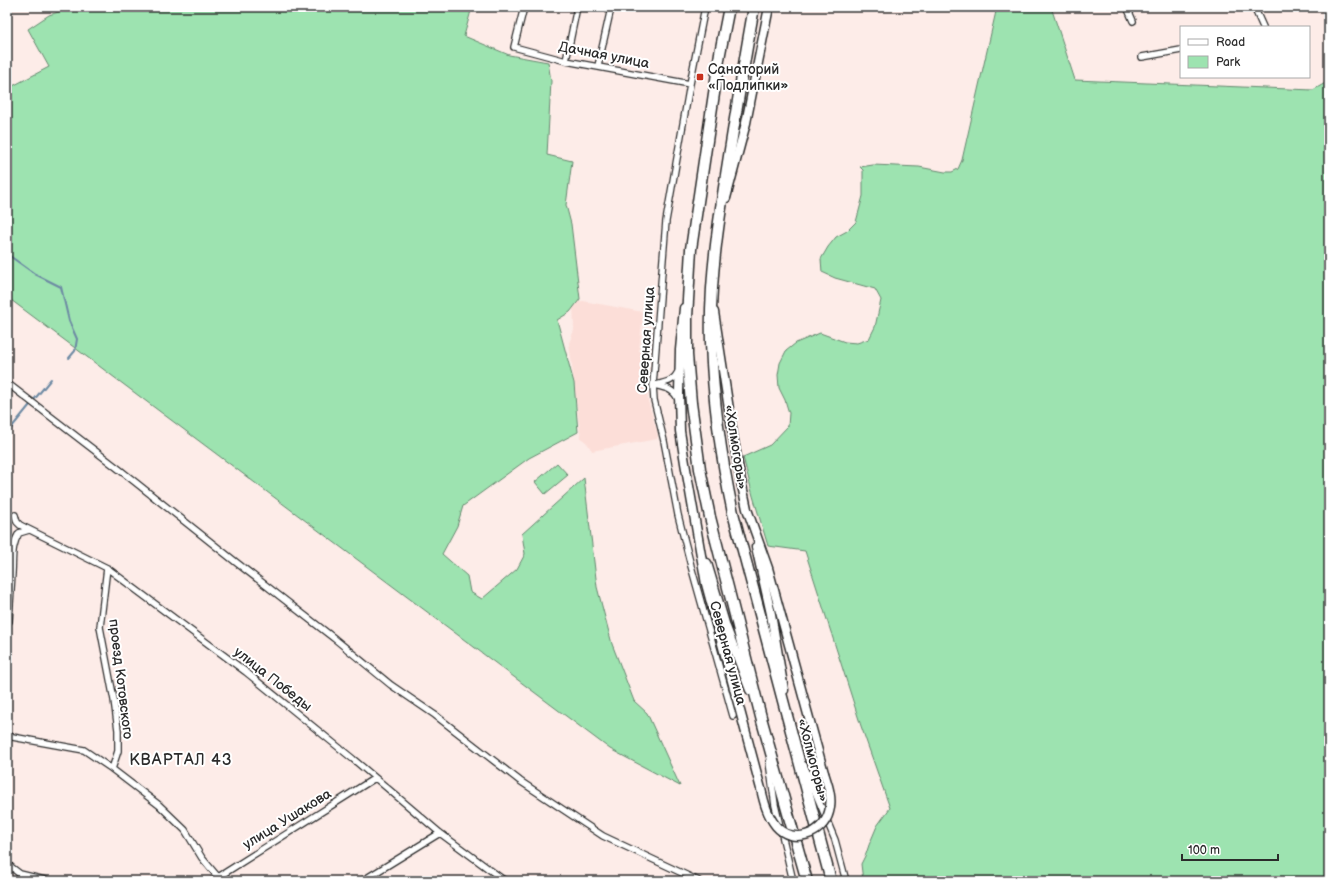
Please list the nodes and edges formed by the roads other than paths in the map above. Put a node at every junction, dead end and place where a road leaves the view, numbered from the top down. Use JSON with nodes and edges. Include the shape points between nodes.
{"nodes":[{"id":1,"x":524,"y":7,"type":"edge"},
{"id":2,"x":578,"y":7,"type":"edge"},
{"id":3,"x":705,"y":7,"type":"edge"},
{"id":4,"x":729,"y":7,"type":"edge"},
{"id":5,"x":754,"y":7,"type":"edge"},
{"id":6,"x":769,"y":7,"type":"edge"},
{"id":7,"x":1127,"y":7,"type":"edge"},
{"id":8,"x":1254,"y":7,"type":"edge"},
{"id":9,"x":611,"y":8,"type":"dead end"},
{"id":10,"x":1133,"y":21,"type":"dead end"},
{"id":11,"x":1263,"y":26,"type":"edge"},
{"id":12,"x":1180,"y":50,"type":"edge"},
{"id":13,"x":1142,"y":57,"type":"dead end"},
{"id":14,"x":566,"y":61,"type":"junction"},
{"id":15,"x":598,"y":66,"type":"junction"},
{"id":16,"x":690,"y":84,"type":"junction"},
{"id":17,"x":718,"y":223,"type":"junction"},
{"id":18,"x":689,"y":272,"type":"junction"},
{"id":19,"x":712,"y":296,"type":"junction"},
{"id":20,"x":679,"y":371,"type":"junction"},
{"id":21,"x":7,"y":383,"type":"edge"},
{"id":22,"x":653,"y":385,"type":"junction"},
{"id":23,"x":679,"y":403,"type":"junction"},
{"id":24,"x":747,"y":509,"type":"junction"},
{"id":25,"x":15,"y":515,"type":"dead end"},
{"id":26,"x":697,"y":528,"type":"junction"},
{"id":27,"x":29,"y":530,"type":"junction"},
{"id":28,"x":107,"y":568,"type":"junction"},
{"id":29,"x":9,"y":620,"type":"dead end"},
{"id":30,"x":786,"y":715,"type":"junction"},
{"id":31,"x":732,"y":716,"type":"dead end"},
{"id":32,"x":762,"y":721,"type":"junction"},
{"id":33,"x":791,"y":731,"type":"junction"},
{"id":34,"x":766,"y":734,"type":"junction"},
{"id":35,"x":7,"y":736,"type":"edge"},
{"id":36,"x":112,"y":769,"type":"junction"},
{"id":37,"x":375,"y":778,"type":"junction"},
{"id":38,"x":440,"y":833,"type":"junction"},
{"id":39,"x":7,"y":864,"type":"edge"},
{"id":40,"x":218,"y":877,"type":"junction"},
{"id":41,"x":49,"y":881,"type":"edge"},
{"id":42,"x":82,"y":881,"type":"edge"},
{"id":43,"x":86,"y":881,"type":"edge"},
{"id":44,"x":212,"y":881,"type":"edge"},
{"id":45,"x":362,"y":881,"type":"edge"},
{"id":46,"x":505,"y":881,"type":"edge"},
{"id":47,"x":699,"y":881,"type":"edge"},
{"id":48,"x":793,"y":881,"type":"edge"},
{"id":49,"x":807,"y":881,"type":"edge"},
{"id":50,"x":831,"y":881,"type":"edge"},
{"id":51,"x":846,"y":881,"type":"edge"}],
"edges":[{"from":1,"to":14,"type":"street","name":"Дачная улица","via":[[514,47]]},
{"from":2,"to":14,"type":"street"},
{"from":3,"to":16,"type":"street","name":"Северная улица"},
{"from":4,"to":18,"type":"highway","via":[[716,78]]},
{"from":5,"to":17,"type":"highway","name":"«Холмогоры»"},
{"from":6,"to":17,"type":"main road","via":[[746,123]]},
{"from":7,"to":10,"type":"street"},
{"from":8,"to":11,"type":"street"},
{"from":9,"to":15,"type":"street"},
{"from":12,"to":13,"type":"street"},
{"from":14,"to":15,"type":"street","name":"Дачная улица"},
{"from":15,"to":16,"type":"street","name":"Дачная улица"},
{"from":16,"to":22,"type":"street","name":"Северная улица","via":[[666,220]]},
{"from":17,"to":19,"type":"highway","name":"«Холмогоры»"},
{"from":18,"to":20,"type":"main road","via":[[682,317]]},
{"from":18,"to":32,"type":"highway","via":[[687,355],[699,461],[710,518]]},
{"from":19,"to":24,"type":"main road"},
{"from":19,"to":30,"type":"highway","name":"«Холмогоры»","via":[[711,342],[715,404],[724,470]]},
{"from":20,"to":22,"type":"street","via":[[670,381]]},
{"from":20,"to":23,"type":"main road"},
{"from":21,"to":47,"type":"street","via":[[391,685],[435,715],[520,781],[603,836]]},
{"from":22,"to":23,"type":"street","via":[[668,388],[676,394]]},
{"from":22,"to":31,"type":"street","name":"Северная улица","via":[[678,515]]},
{"from":23,"to":26,"type":"main road","via":[[680,431]]},
{"from":24,"to":26,"type":"main road","bridge":true,"via":[[768,568],[831,800],[826,821],[819,829],[809,834],[791,836],[784,833],[777,828],[766,810],[706,584]]},
{"from":24,"to":30,"type":"main road","via":[[771,614]]},
{"from":25,"to":27,"type":"street","name":"улица Победы","via":[[20,526]]},
{"from":26,"to":32,"type":"main road","via":[[726,627]]},
{"from":27,"to":28,"type":"street","name":"улица Победы"},
{"from":27,"to":29,"type":"street","via":[[19,533],[12,549]]},
{"from":28,"to":36,"type":"street","name":"проезд Котовского","via":[[100,627],[118,730],[118,751]]},
{"from":28,"to":37,"type":"street","name":"улица Победы","via":[[246,672]]},
{"from":30,"to":33,"type":"highway","name":"«Холмогоры»"},
{"from":32,"to":34,"type":"highway"},
{"from":33,"to":50,"type":"highway","name":"«Холмогоры»"},
{"from":33,"to":51,"type":"street","via":[[835,840]]},
{"from":34,"to":48,"type":"street","via":[[774,805]]},
{"from":34,"to":49,"type":"highway"},
{"from":35,"to":36,"type":"street","via":[[84,750]]},
{"from":36,"to":40,"type":"street","via":[[185,830],[202,858]]},
{"from":37,"to":38,"type":"street","name":"улица Победы"},
{"from":37,"to":40,"type":"street","name":"улица Ушакова"},
{"from":38,"to":45,"type":"street"},
{"from":38,"to":46,"type":"street","name":"улица Победы"},
{"from":39,"to":41,"type":"street","via":[[20,874]]},
{"from":40,"to":44,"type":"street","name":"улица Ушакова"},
{"from":42,"to":43,"type":"street"}]}
